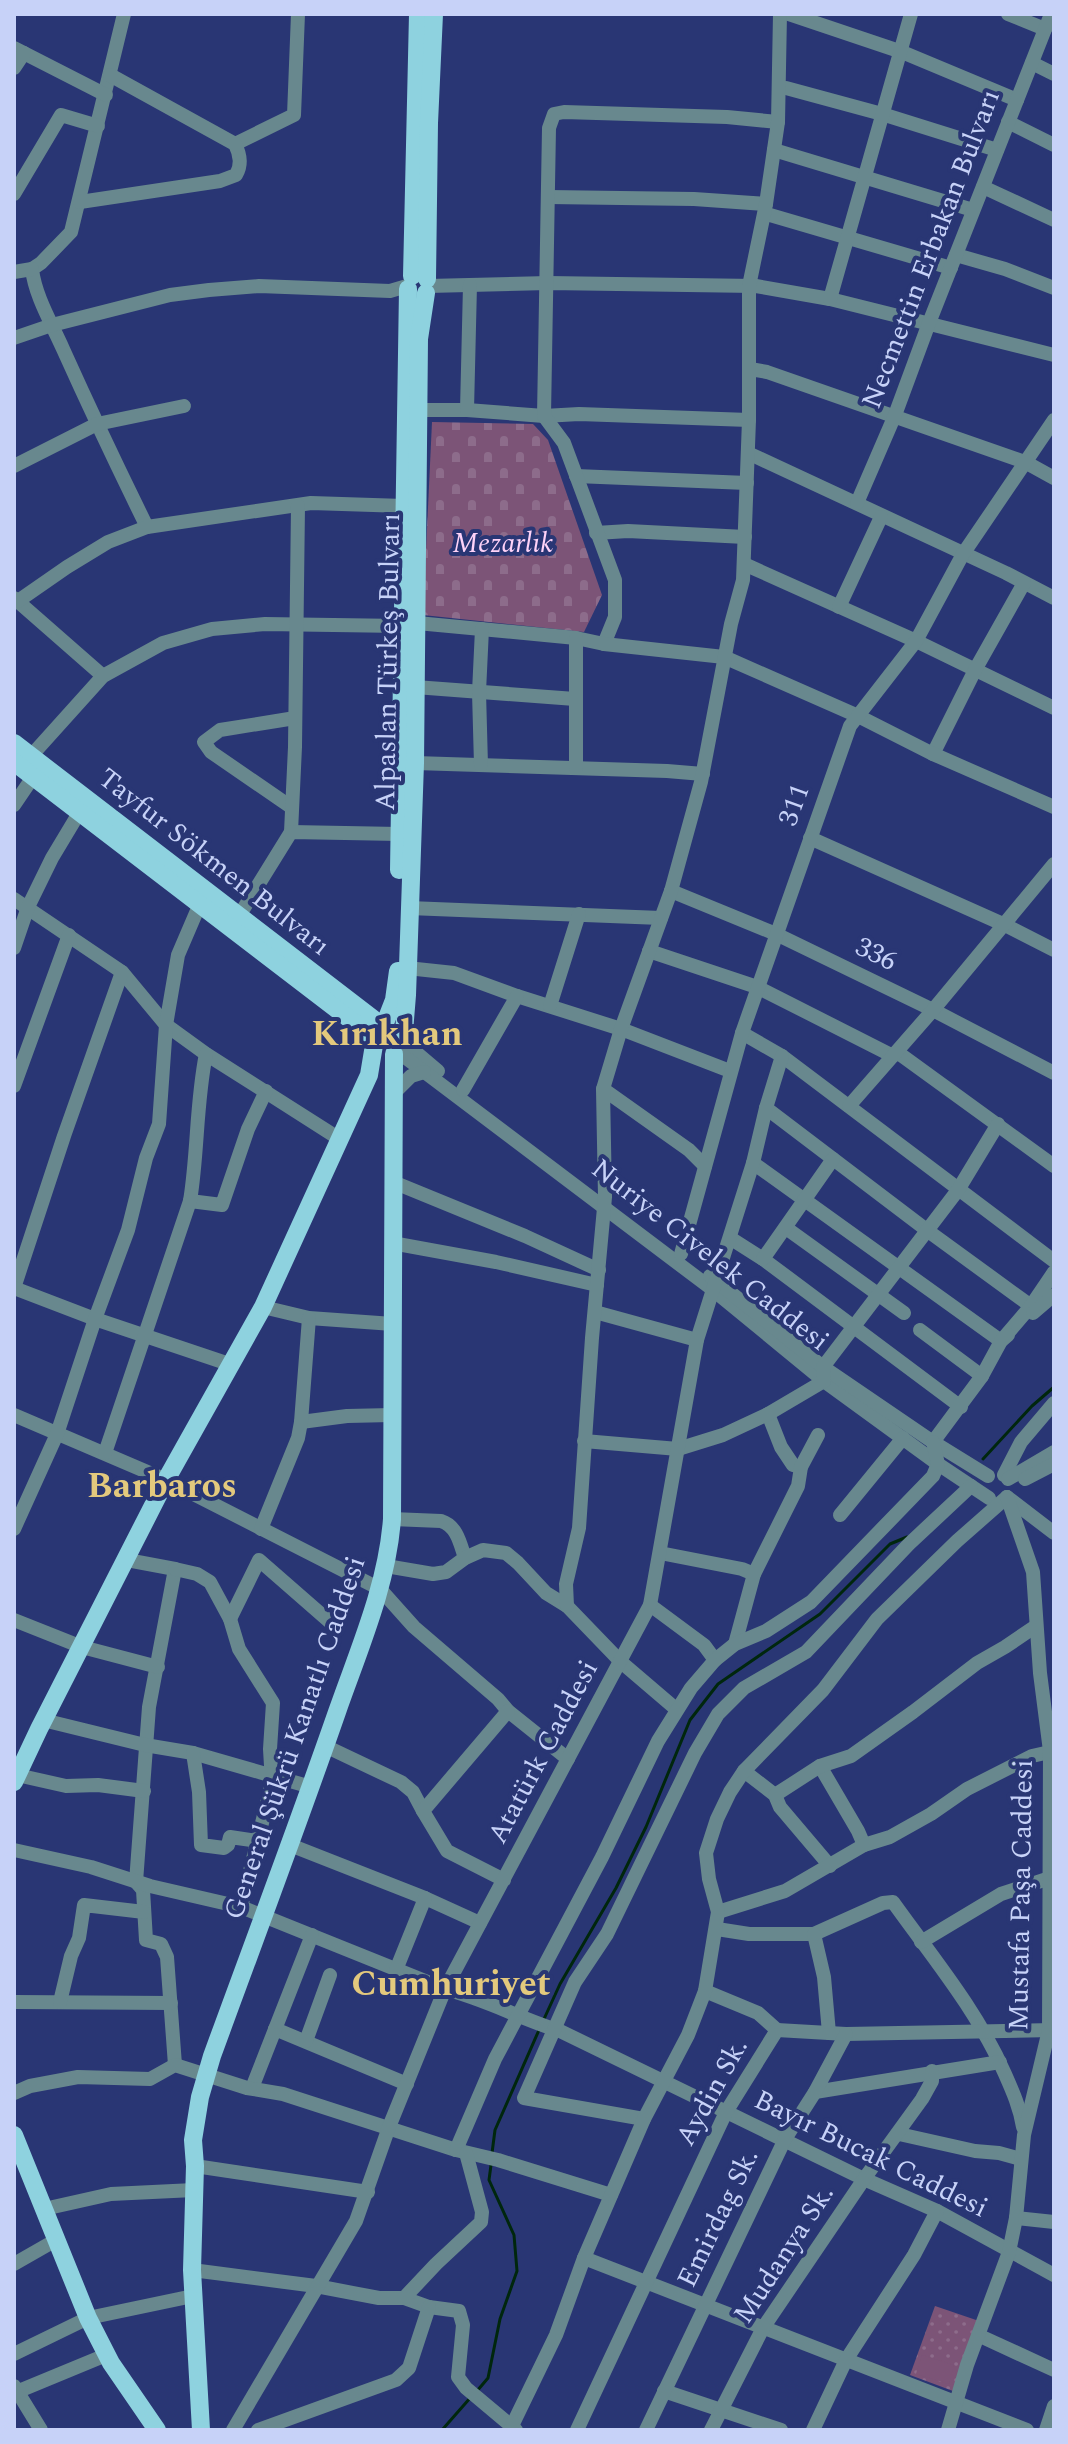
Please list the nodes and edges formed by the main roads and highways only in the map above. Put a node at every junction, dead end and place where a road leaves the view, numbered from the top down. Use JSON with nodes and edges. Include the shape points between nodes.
{"nodes":[{"id":1,"x":418,"y":14,"type":"edge"},
{"id":2,"x":434,"y":14,"type":"edge"},
{"id":3,"x":418,"y":285,"type":"junction"},
{"id":4,"x":410,"y":625,"type":"junction"},
{"id":5,"x":14,"y":743,"type":"edge"},
{"id":6,"x":23,"y":759,"type":"edge"},
{"id":7,"x":378,"y":1032,"type":"junction"},
{"id":8,"x":400,"y":1045,"type":"junction"},
{"id":9,"x":15,"y":1779,"type":"edge"},
{"id":10,"x":14,"y":2135,"type":"edge"},
{"id":11,"x":157,"y":2430,"type":"edge"},
{"id":12,"x":201,"y":2430,"type":"edge"}],
"edges":[{"from":1,"to":3,"type":"main road","name":"Alpaslan Türkeş Bulvarı"},
{"from":2,"to":3,"type":"main road","name":"Alpaslan Türkeş Bulvarı"},
{"from":3,"to":4,"type":"main road","name":"Alpaslan Türkeş Bulvarı","via":[[420,410]]},
{"from":3,"to":4,"type":"main road","name":"Alpaslan Türkeş Bulvarı","via":[[404,506]]},
{"from":4,"to":7,"type":"main road","name":"Alpaslan Türkeş Bulvarı","via":[[398,972],[394,1000]]},
{"from":4,"to":8,"type":"main road","name":"Alpaslan Türkeş Bulvarı","via":[[415,763]]},
{"from":5,"to":6,"type":"main road","name":"Tayfur Sökmen Bulvarı"},
{"from":6,"to":7,"type":"main road","name":"Tayfur Sökmen Bulvarı","via":[[239,916]]},
{"from":6,"to":7,"type":"main road","name":"Tayfur Sökmen Bulvarı","via":[[33,777],[199,906]]},
{"from":7,"to":8,"type":"main road","name":"Nuriye Civelek Caddesi","via":[[383,1053]]},
{"from":7,"to":8,"type":"main road","name":"Nuriye Civelek Caddesi","via":[[394,1023]]},
{"from":7,"to":9,"type":"main road","name":"Alpaslan Türkeş Bulvarı","via":[[369,1075],[263,1307],[166,1480]]},
{"from":8,"to":12,"type":"main road","name":"General Şükrü Kanatlı Caddesi","via":[[393,1182],[392,1519],[386,1566],[206,2074],[193,2140],[192,2270]]},
{"from":10,"to":11,"type":"main road","via":[[88,2318],[106,2355]]}]}
